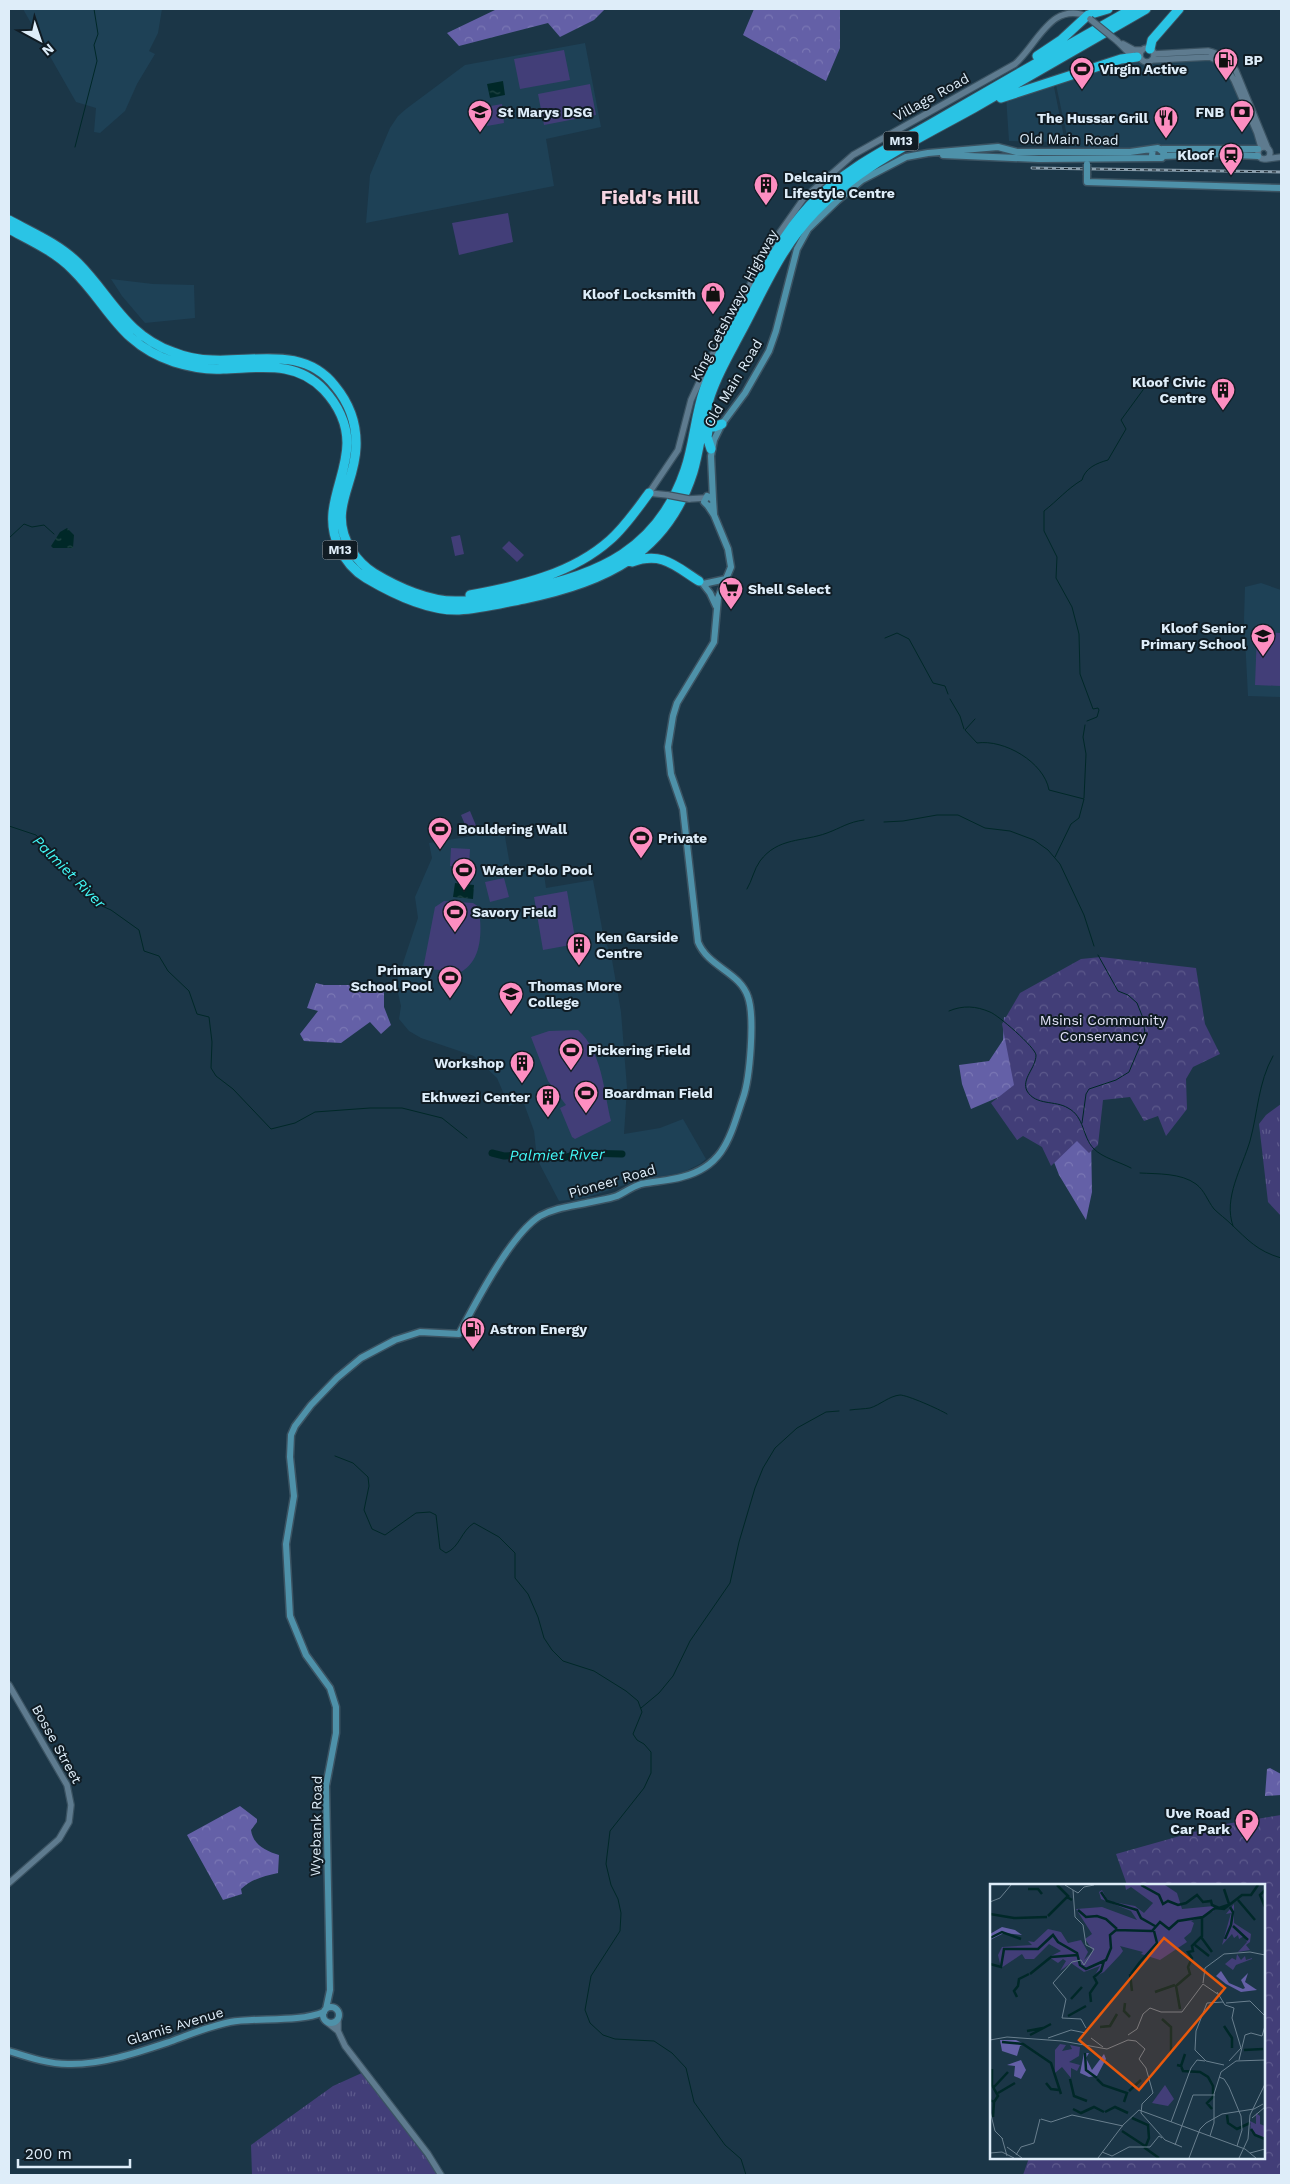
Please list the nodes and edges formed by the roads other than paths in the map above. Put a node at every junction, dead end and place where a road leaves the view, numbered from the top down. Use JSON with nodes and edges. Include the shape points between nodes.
{"nodes":[{"id":1,"x":1108,"y":9,"type":"edge"},
{"id":2,"x":1132,"y":9,"type":"edge"},
{"id":3,"x":1146,"y":9,"type":"edge"},
{"id":4,"x":1179,"y":9,"type":"edge"},
{"id":5,"x":1086,"y":16,"type":"junction"},
{"id":6,"x":1117,"y":41,"type":"junction"},
{"id":7,"x":1146,"y":55,"type":"junction"},
{"id":8,"x":996,"y":85,"type":"junction"},
{"id":9,"x":976,"y":107,"type":"junction"},
{"id":10,"x":981,"y":148,"type":"junction"},
{"id":11,"x":995,"y":148,"type":"junction"},
{"id":12,"x":1153,"y":149,"type":"junction"},
{"id":13,"x":1269,"y":150,"type":"junction"},
{"id":14,"x":1259,"y":151,"type":"junction"},
{"id":15,"x":1162,"y":153,"type":"junction"},
{"id":16,"x":924,"y":154,"type":"junction"},
{"id":17,"x":1281,"y":155,"type":"edge"},
{"id":18,"x":986,"y":157,"type":"junction"},
{"id":19,"x":997,"y":158,"type":"junction"},
{"id":20,"x":1154,"y":158,"type":"junction"},
{"id":21,"x":1081,"y":159,"type":"junction"},
{"id":22,"x":1094,"y":159,"type":"junction"},
{"id":23,"x":1266,"y":159,"type":"junction"},
{"id":24,"x":1087,"y":164,"type":"junction"},
{"id":25,"x":1281,"y":188,"type":"edge"},
{"id":26,"x":9,"y":220,"type":"edge"},
{"id":27,"x":9,"y":229,"type":"edge"},
{"id":28,"x":725,"y":364,"type":"junction"},
{"id":29,"x":714,"y":394,"type":"junction"},
{"id":30,"x":709,"y":421,"type":"junction"},
{"id":31,"x":722,"y":424,"type":"junction"},
{"id":32,"x":711,"y":449,"type":"junction"},
{"id":33,"x":657,"y":482,"type":"junction"},
{"id":34,"x":649,"y":493,"type":"junction"},
{"id":35,"x":666,"y":494,"type":"junction"},
{"id":36,"x":689,"y":497,"type":"junction"},
{"id":37,"x":709,"y":501,"type":"junction"},
{"id":38,"x":619,"y":568,"type":"junction"},
{"id":39,"x":726,"y":579,"type":"junction"},
{"id":40,"x":701,"y":583,"type":"junction"},
{"id":41,"x":420,"y":593,"type":"junction"},
{"id":42,"x":720,"y":593,"type":"junction"},
{"id":43,"x":717,"y":608,"type":"junction"},
{"id":44,"x":460,"y":1331,"type":"joint"},
{"id":45,"x":9,"y":1685,"type":"edge"},
{"id":46,"x":9,"y":1883,"type":"edge"},
{"id":47,"x":330,"y":1990,"type":"junction"},
{"id":48,"x":335,"y":2008,"type":"junction"},
{"id":49,"x":325,"y":2010,"type":"junction"},
{"id":50,"x":305,"y":2017,"type":"junction"},
{"id":51,"x":338,"y":2018,"type":"junction"},
{"id":52,"x":326,"y":2021,"type":"junction"},
{"id":53,"x":338,"y":2031,"type":"junction"},
{"id":54,"x":9,"y":2047,"type":"edge"},
{"id":55,"x":9,"y":2051,"type":"edge"},
{"id":56,"x":52,"y":2062,"type":"junction"},
{"id":57,"x":440,"y":2175,"type":"edge"}],
"edges":[{"from":1,"to":5,"type":"highway"},
{"from":2,"to":8,"type":"highway","name":"King Cetshwayo Highway","number":"M13"},
{"from":3,"to":9,"type":"highway","name":"King Cetshwayo Highway","number":"M13"},
{"from":4,"to":7,"type":"highway","via":[[1152,40]]},
{"from":5,"to":6,"type":"street","bridge":true},
{"from":5,"to":8,"type":"highway","via":[[1060,40]]},
{"from":5,"to":33,"type":"street","name":"Village Road","via":[[1068,9],[1053,15],[1015,64],[851,156],[804,198],[773,242],[710,359],[692,400],[678,450]]},
{"from":6,"to":7,"type":"street"},
{"from":6,"to":7,"type":"street","via":[[1130,54]]},
{"from":7,"to":9,"type":"highway","via":[[1062,77]]},
{"from":7,"to":13,"type":"street","via":[[1208,52],[1228,60],[1236,70]]},
{"from":7,"to":14,"type":"street","via":[[1210,58],[1224,64],[1257,133]]},
{"from":8,"to":41,"type":"highway","name":"King Cetshwayo Highway","number":"M13","via":[[856,167],[820,195],[798,219],[774,255],[710,374],[698,409],[682,479],[670,504],[643,538],[609,563],[563,582],[468,601],[442,600]]},
{"from":9,"to":28,"type":"highway","name":"King Cetshwayo Highway","number":"M13","via":[[858,174],[814,213],[792,239]]},
{"from":10,"to":11,"type":"main road","name":"Old Main Road"},
{"from":10,"to":16,"type":"main road","name":"Old Main Road"},
{"from":10,"to":18,"type":"main road"},
{"from":11,"to":12,"type":"main road","name":"Old Main Road","via":[[1017,152]]},
{"from":11,"to":19,"type":"main road","via":[[992,153]]},
{"from":12,"to":15,"type":"main road","via":[[1157,148]]},
{"from":12,"to":20,"type":"main road"},
{"from":13,"to":14,"type":"street"},
{"from":13,"to":17,"type":"street"},
{"from":13,"to":23,"type":"street"},
{"from":14,"to":15,"type":"main road"},
{"from":14,"to":23,"type":"street"},
{"from":15,"to":20,"type":"main road","via":[[1158,160]]},
{"from":16,"to":18,"type":"main road","name":"Old Main Road"},
{"from":16,"to":31,"type":"main road","name":"Old Main Road","via":[[906,157],[862,180],[836,201],[806,233],[797,249],[769,351],[745,393]]},
{"from":17,"to":23,"type":"street"},
{"from":18,"to":19,"type":"main road","name":"Old Main Road"},
{"from":19,"to":21,"type":"main road","name":"Old Main Road"},
{"from":20,"to":22,"type":"main road","name":"Old Main Road"},
{"from":21,"to":22,"type":"main road","name":"Old Main Road"},
{"from":21,"to":24,"type":"main road"},
{"from":22,"to":24,"type":"main road"},
{"from":24,"to":25,"type":"main road","bridge":true,"via":[[1087,182]]},
{"from":26,"to":41,"type":"highway","name":"King Cetshwayo Highway","number":"M13","via":[[68,254],[91,277],[124,320],[158,346],[208,360],[294,360],[329,379],[346,402],[356,432],[356,453],[341,508],[346,540],[358,560],[370,571]]},
{"from":27,"to":38,"type":"highway","name":"King Cetshwayo Highway","number":"M13","via":[[67,264],[120,328],[140,345],[162,357],[206,368],[287,368],[323,388],[340,414],[347,439],[345,461],[332,508],[334,535],[349,564],[371,581],[431,607],[460,610],[556,593]]},
{"from":28,"to":29,"type":"highway","name":"King Cetshwayo Highway","number":"M13"},
{"from":28,"to":36,"type":"highway","name":"King Cetshwayo Highway","number":"M13","via":[[706,408]]},
{"from":29,"to":30,"type":"highway"},
{"from":29,"to":36,"type":"highway","name":"King Cetshwayo Highway","number":"M13"},
{"from":30,"to":31,"type":"highway","via":[[714,427]]},
{"from":30,"to":32,"type":"highway","via":[[707,437]]},
{"from":31,"to":32,"type":"main road","name":"Old Main Road"},
{"from":32,"to":37,"type":"main road","name":"Old Main Road"},
{"from":33,"to":34,"type":"street","name":"Village Road"},
{"from":33,"to":35,"type":"street","via":[[658,489]]},
{"from":34,"to":35,"type":"street"},
{"from":34,"to":41,"type":"highway","via":[[610,540],[588,557],[558,572],[464,596]]},
{"from":35,"to":36,"type":"street","bridge":true},
{"from":36,"to":37,"type":"street"},
{"from":36,"to":38,"type":"highway","name":"King Cetshwayo Highway","number":"M13","via":[[660,532]]},
{"from":37,"to":39,"type":"main road","name":"Old Main Road","via":[[730,555],[731,567]]},
{"from":38,"to":40,"type":"highway","via":[[641,559],[663,559]]},
{"from":39,"to":40,"type":"main road"},
{"from":39,"to":42,"type":"main road","name":"Pioneer Road"},
{"from":40,"to":42,"type":"main road"},
{"from":40,"to":43,"type":"main road","via":[[713,597]]},
{"from":42,"to":43,"type":"main road","name":"Pioneer Road"},
{"from":43,"to":44,"type":"main road","name":"Pioneer Road","via":[[714,642],[675,708],[668,753],[671,774],[683,809],[698,942],[707,957],[741,984],[749,1000],[749,1070],[740,1107],[724,1147],[710,1165],[682,1177],[638,1185],[617,1196],[552,1210],[533,1222],[514,1244]]},
{"from":44,"to":47,"type":"main road","name":"Wyebank Road","via":[[420,1332],[361,1358],[336,1378],[311,1405],[291,1435],[294,1496],[286,1544],[290,1616],[306,1654],[330,1688],[336,1707],[336,1732],[326,1786]]},
{"from":45,"to":46,"type":"street","name":"Bosse Street","via":[[67,1785],[71,1805],[69,1822],[58,1839]]},
{"from":47,"to":48,"type":"main road","name":"Wyebank Road"},
{"from":47,"to":49,"type":"main road","name":"Wyebank Road"},
{"from":48,"to":49,"type":"main road"},
{"from":48,"to":51,"type":"main road"},
{"from":49,"to":50,"type":"main road","name":"Glamis Avenue"},
{"from":49,"to":52,"type":"main road"},
{"from":50,"to":52,"type":"main road","name":"Glamis Avenue"},
{"from":50,"to":56,"type":"main road","name":"Glamis Avenue","via":[[258,2018],[228,2023],[117,2057],[80,2064]]},
{"from":51,"to":52,"type":"main road","via":[[334,2022]]},
{"from":51,"to":53,"type":"street"},
{"from":52,"to":53,"type":"street"},
{"from":53,"to":57,"type":"street","via":[[348,2051],[428,2154]]},
{"from":54,"to":56,"type":"main road","name":"Glamis Avenue"},
{"from":55,"to":56,"type":"main road","name":"Glamis Avenue"}]}
